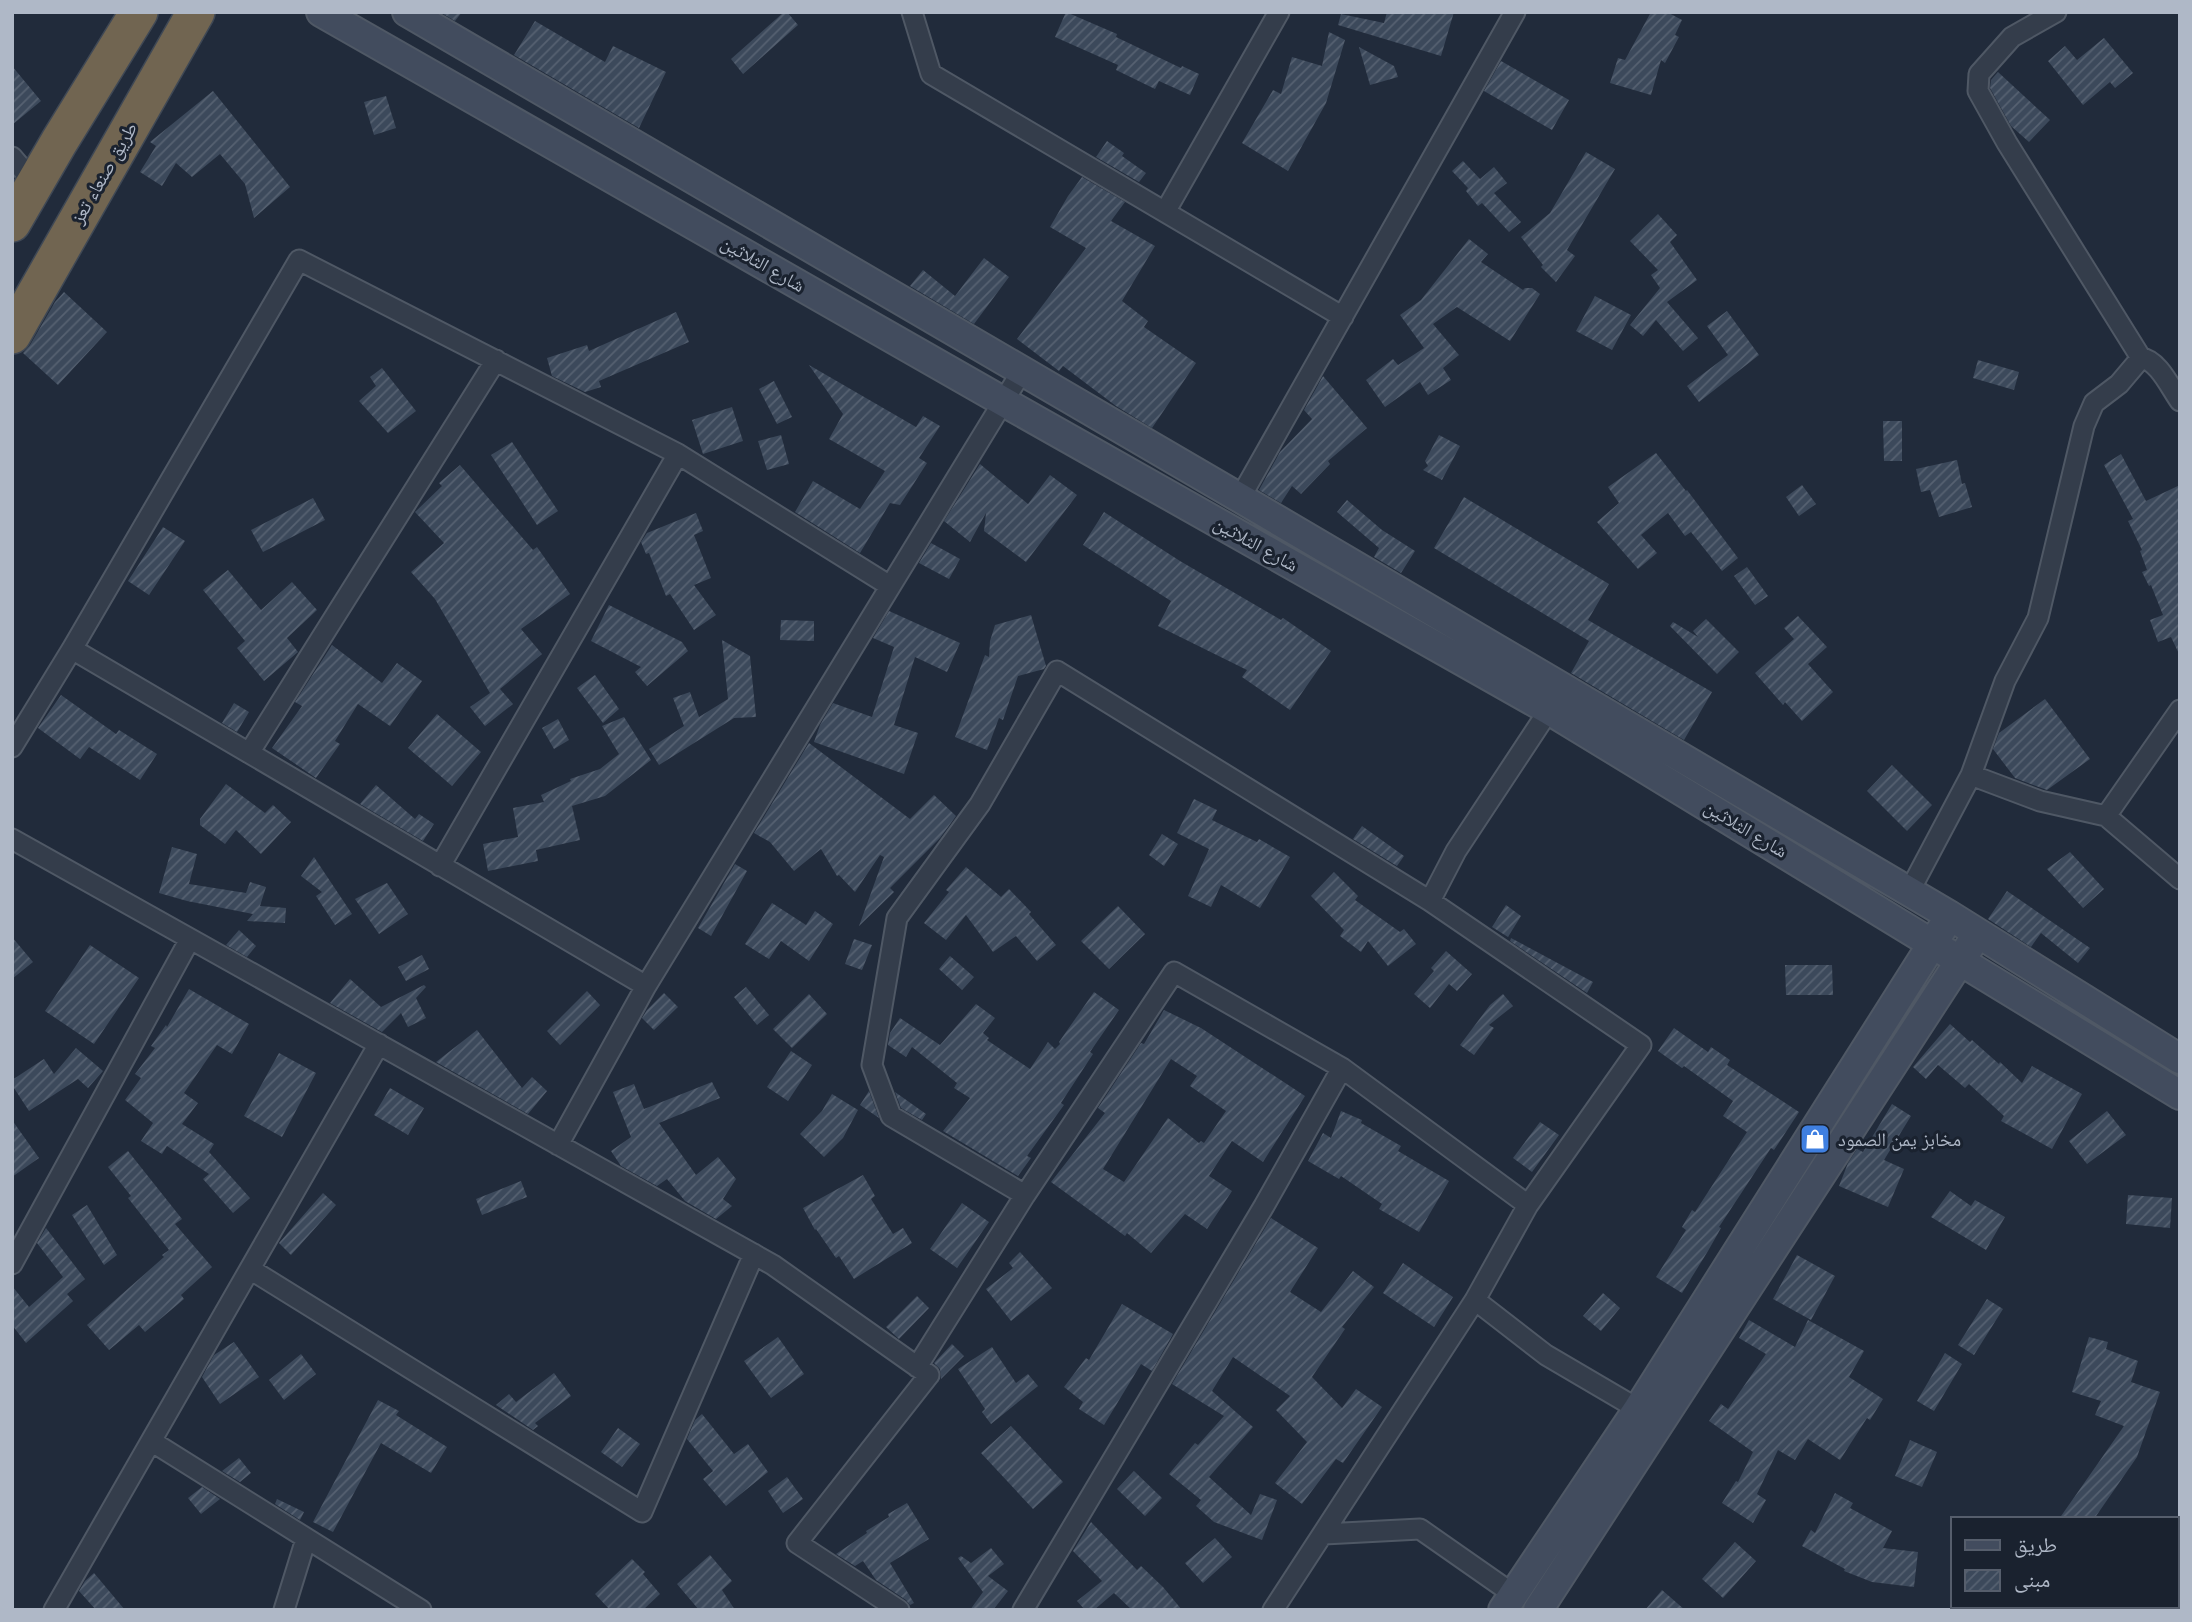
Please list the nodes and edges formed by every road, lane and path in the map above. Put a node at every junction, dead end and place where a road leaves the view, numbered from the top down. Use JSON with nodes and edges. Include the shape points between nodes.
{"nodes":[{"id":1,"x":139,"y":12,"type":"edge"},
{"id":2,"x":196,"y":12,"type":"edge"},
{"id":3,"x":321,"y":12,"type":"edge"},
{"id":4,"x":407,"y":12,"type":"edge"},
{"id":5,"x":912,"y":12,"type":"edge"},
{"id":6,"x":1279,"y":12,"type":"edge"},
{"id":7,"x":1516,"y":12,"type":"edge"},
{"id":8,"x":2056,"y":12,"type":"edge"},
{"id":9,"x":23,"y":171,"type":"edge"},
{"id":10,"x":1165,"y":212,"type":"junction"},
{"id":11,"x":12,"y":223,"type":"edge"},
{"id":12,"x":1343,"y":317,"type":"junction"},
{"id":13,"x":12,"y":335,"type":"edge"},
{"id":14,"x":2141,"y":358,"type":"junction"},
{"id":15,"x":496,"y":360,"type":"junction"},
{"id":16,"x":1022,"y":371,"type":"junction"},
{"id":17,"x":2180,"y":401,"type":"edge"},
{"id":18,"x":1004,"y":402,"type":"junction"},
{"id":19,"x":678,"y":454,"type":"junction"},
{"id":20,"x":1240,"y":498,"type":"junction"},
{"id":21,"x":890,"y":586,"type":"junction"},
{"id":22,"x":72,"y":649,"type":"junction"},
{"id":23,"x":1556,"y":699,"type":"junction"},
{"id":24,"x":2180,"y":709,"type":"edge"},
{"id":25,"x":12,"y":747,"type":"edge"},
{"id":26,"x":249,"y":753,"type":"junction"},
{"id":27,"x":1971,"y":775,"type":"junction"},
{"id":28,"x":2106,"y":816,"type":"junction"},
{"id":29,"x":12,"y":839,"type":"edge"},
{"id":30,"x":440,"y":866,"type":"junction"},
{"id":31,"x":2180,"y":879,"type":"edge"},
{"id":32,"x":1909,"y":892,"type":"junction"},
{"id":33,"x":1430,"y":901,"type":"junction"},
{"id":34,"x":1950,"y":915,"type":"junction"},
{"id":35,"x":1978,"y":933,"type":"junction"},
{"id":36,"x":190,"y":939,"type":"junction"},
{"id":37,"x":1933,"y":943,"type":"junction"},
{"id":38,"x":1961,"y":960,"type":"junction"},
{"id":39,"x":646,"y":986,"type":"junction"},
{"id":40,"x":379,"y":1044,"type":"junction"},
{"id":41,"x":2180,"y":1059,"type":"edge"},
{"id":42,"x":1342,"y":1068,"type":"junction"},
{"id":43,"x":2180,"y":1095,"type":"edge"},
{"id":44,"x":558,"y":1145,"type":"junction"},
{"id":45,"x":1025,"y":1195,"type":"junction"},
{"id":46,"x":1528,"y":1205,"type":"junction"},
{"id":47,"x":754,"y":1254,"type":"junction"},
{"id":48,"x":12,"y":1264,"type":"edge"},
{"id":49,"x":250,"y":1269,"type":"junction"},
{"id":50,"x":1475,"y":1300,"type":"junction"},
{"id":51,"x":917,"y":1367,"type":"junction"},
{"id":52,"x":1638,"y":1409,"type":"junction"},
{"id":53,"x":151,"y":1441,"type":"junction"},
{"id":54,"x":1324,"y":1534,"type":"junction"},
{"id":55,"x":306,"y":1539,"type":"junction"},
{"id":56,"x":1508,"y":1602,"type":"edge"},
{"id":57,"x":54,"y":1610,"type":"edge"},
{"id":58,"x":284,"y":1610,"type":"edge"},
{"id":59,"x":421,"y":1610,"type":"edge"},
{"id":60,"x":899,"y":1610,"type":"edge"},
{"id":61,"x":1023,"y":1610,"type":"edge"},
{"id":62,"x":1273,"y":1610,"type":"edge"},
{"id":63,"x":1538,"y":1610,"type":"edge"}],
"edges":[{"from":1,"to":9,"type":"highway"},
{"from":2,"to":13,"type":"highway","name":"طريق صنعاء تعز"},
{"from":3,"to":18,"type":"street","name":"شارع الثلاثين"},
{"from":4,"to":16,"type":"street","name":"شارع الثلاثين"},
{"from":5,"to":10,"type":"street","via":[[931,74]]},
{"from":6,"to":10,"type":"street"},
{"from":7,"to":12,"type":"street"},
{"from":8,"to":14,"type":"street","via":[[2012,37],[1979,74],[1978,91]]},
{"from":9,"to":11,"type":"highway"},
{"from":10,"to":12,"type":"street"},
{"from":12,"to":20,"type":"street"},
{"from":14,"to":17,"type":"street","via":[[2154,364]]},
{"from":14,"to":27,"type":"street","via":[[2119,384],[2094,403],[2084,426],[2038,618],[2005,681]]},
{"from":15,"to":19,"type":"street"},
{"from":15,"to":22,"type":"street","via":[[299,260]]},
{"from":15,"to":26,"type":"street"},
{"from":16,"to":18,"type":"street"},
{"from":16,"to":20,"type":"street","name":"شارع الثلاثين"},
{"from":18,"to":21,"type":"street"},
{"from":18,"to":23,"type":"street","name":"شارع الثلاثين"},
{"from":19,"to":21,"type":"street"},
{"from":19,"to":30,"type":"street"},
{"from":20,"to":23,"type":"street","name":"شارع الثلاثين"},
{"from":21,"to":39,"type":"street"},
{"from":22,"to":25,"type":"street"},
{"from":22,"to":26,"type":"street"},
{"from":23,"to":32,"type":"street","name":"شارع الثلاثين"},
{"from":23,"to":33,"type":"street","via":[[1456,851]]},
{"from":23,"to":37,"type":"street","name":"شارع الثلاثين"},
{"from":24,"to":28,"type":"street"},
{"from":26,"to":30,"type":"street"},
{"from":27,"to":28,"type":"street","via":[[2040,801]]},
{"from":27,"to":32,"type":"street"},
{"from":28,"to":31,"type":"street"},
{"from":29,"to":36,"type":"street"},
{"from":30,"to":39,"type":"street"},
{"from":32,"to":34,"type":"street","name":"شارع الثلاثين"},
{"from":33,"to":45,"type":"street","via":[[1057,671],[980,804],[897,918],[872,1065],[891,1116]]},
{"from":33,"to":46,"type":"street","via":[[1641,1045]]},
{"from":34,"to":35,"type":"street","name":"شارع الثلاثين"},
{"from":34,"to":37,"type":"street"},
{"from":35,"to":38,"type":"street"},
{"from":35,"to":41,"type":"street","name":"شارع الثلاثين"},
{"from":36,"to":40,"type":"street"},
{"from":36,"to":48,"type":"street"},
{"from":37,"to":38,"type":"street","name":"شارع الثلاثين"},
{"from":37,"to":52,"type":"street"},
{"from":38,"to":43,"type":"street","name":"شارع الثلاثين"},
{"from":38,"to":63,"type":"street"},
{"from":39,"to":44,"type":"street"},
{"from":40,"to":44,"type":"street"},
{"from":40,"to":49,"type":"street"},
{"from":42,"to":45,"type":"street","via":[[1174,972]]},
{"from":42,"to":46,"type":"street"},
{"from":42,"to":61,"type":"street"},
{"from":44,"to":47,"type":"street"},
{"from":45,"to":51,"type":"street"},
{"from":46,"to":50,"type":"street"},
{"from":47,"to":49,"type":"street","via":[[642,1512]]},
{"from":47,"to":51,"type":"street"},
{"from":49,"to":53,"type":"street"},
{"from":50,"to":52,"type":"street","via":[[1546,1355]]},
{"from":50,"to":54,"type":"street"},
{"from":51,"to":60,"type":"street","via":[[929,1375],[797,1543]]},
{"from":52,"to":56,"type":"street"},
{"from":53,"to":55,"type":"street"},
{"from":53,"to":57,"type":"street"},
{"from":54,"to":56,"type":"street","via":[[1420,1529]]},
{"from":54,"to":62,"type":"street"},
{"from":55,"to":58,"type":"street"},
{"from":55,"to":59,"type":"street"}]}
